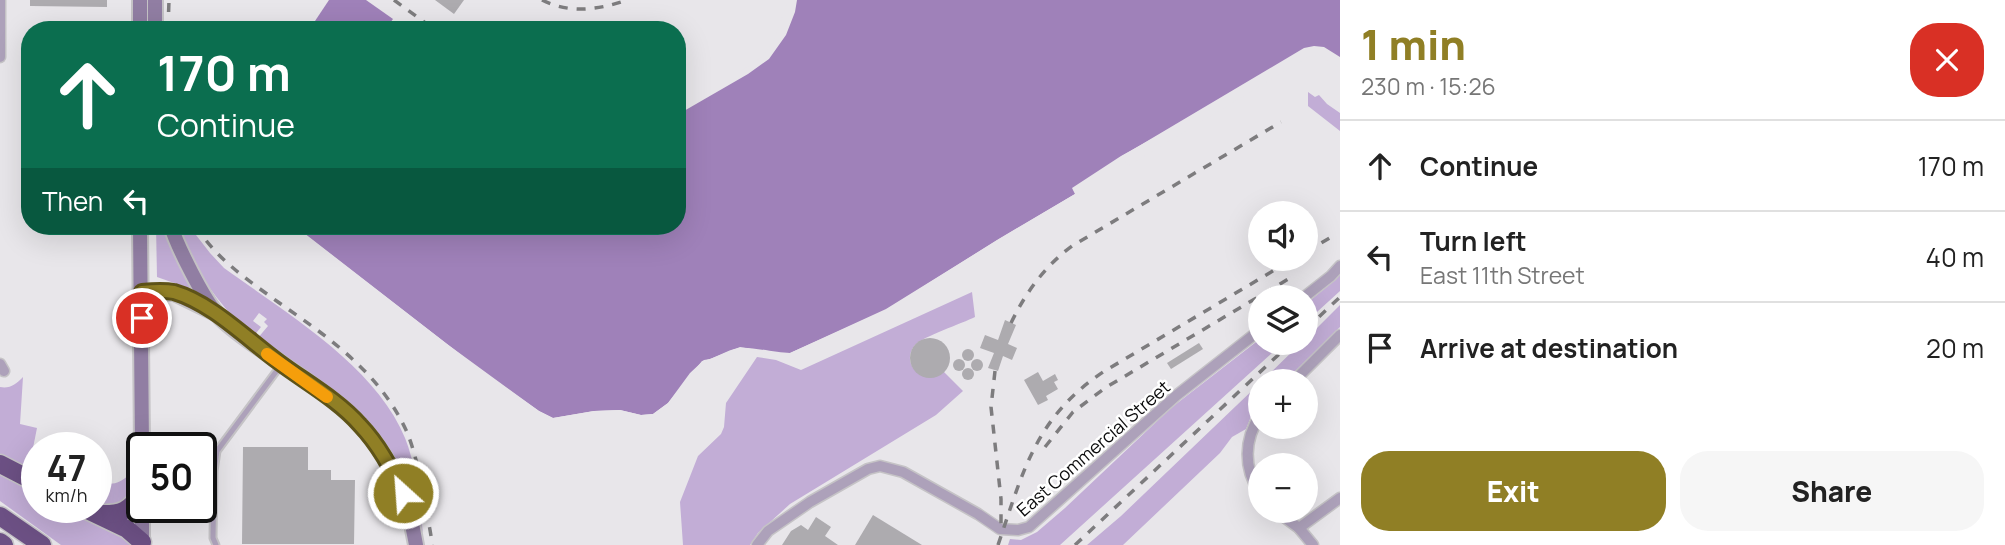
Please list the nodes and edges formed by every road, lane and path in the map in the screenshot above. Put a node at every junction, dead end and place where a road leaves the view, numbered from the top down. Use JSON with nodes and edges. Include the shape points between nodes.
{"nodes":[{"id":1,"x":0,"y":0,"type":"edge"},
{"id":2,"x":140,"y":0,"type":"edge"},
{"id":3,"x":155,"y":0,"type":"edge"},
{"id":4,"x":140,"y":21,"type":"edge"},
{"id":5,"x":155,"y":21,"type":"edge"},
{"id":6,"x":0,"y":57,"type":"edge"},
{"id":7,"x":140,"y":235,"type":"edge"},
{"id":8,"x":174,"y":235,"type":"edge"},
{"id":9,"x":1340,"y":267,"type":"edge"},
{"id":10,"x":1318,"y":286,"type":"edge"},
{"id":11,"x":142,"y":292,"type":"junction"},
{"id":12,"x":216,"y":314,"type":"junction"},
{"id":13,"x":1340,"y":335,"type":"edge"},
{"id":14,"x":1248,"y":339,"type":"edge"},
{"id":15,"x":281,"y":365,"type":"junction"},
{"id":16,"x":1306,"y":369,"type":"edge"},
{"id":17,"x":142,"y":432,"type":"edge"},
{"id":18,"x":1250,"y":439,"type":"edge"},
{"id":19,"x":0,"y":464,"type":"edge"},
{"id":20,"x":1248,"y":464,"type":"edge"},
{"id":21,"x":21,"y":475,"type":"edge"},
{"id":22,"x":1340,"y":498,"type":"edge"},
{"id":23,"x":0,"y":516,"type":"edge"},
{"id":24,"x":112,"y":522,"type":"edge"},
{"id":25,"x":142,"y":523,"type":"edge"},
{"id":26,"x":1292,"y":523,"type":"edge"},
{"id":27,"x":1299,"y":528,"type":"junction"},
{"id":28,"x":143,"y":544,"type":"edge"},
{"id":29,"x":42,"y":545,"type":"edge"},
{"id":30,"x":216,"y":545,"type":"edge"},
{"id":31,"x":416,"y":545,"type":"edge"},
{"id":32,"x":757,"y":545,"type":"edge"},
{"id":33,"x":1313,"y":545,"type":"edge"}],
"edges":[{"from":1,"to":6,"type":"street"},
{"from":2,"to":4,"type":"main road"},
{"from":3,"to":5,"type":"main road"},
{"from":7,"to":11,"type":"main road"},
{"from":8,"to":12,"type":"main road"},
{"from":9,"to":10,"type":"street"},
{"from":11,"to":12,"type":"main road","via":[[174,293]]},
{"from":11,"to":17,"type":"main road"},
{"from":12,"to":15,"type":"main road"},
{"from":13,"to":16,"type":"street"},
{"from":14,"to":32,"type":"street","name":"East Commercial Street","via":[[1177,395],[1029,527],[1000,529],[903,472],[880,466],[868,468],[810,502],[768,531]]},
{"from":15,"to":30,"type":"lane","via":[[217,452]]},
{"from":15,"to":31,"type":"main road","via":[[344,409],[375,443],[403,493]]},
{"from":18,"to":20,"type":"street"},
{"from":19,"to":21,"type":"highway"},
{"from":22,"to":27,"type":"street"},
{"from":23,"to":29,"type":"highway"},
{"from":24,"to":28,"type":"highway"},
{"from":25,"to":28,"type":"main road"},
{"from":26,"to":27,"type":"street"},
{"from":27,"to":33,"type":"street"}]}
